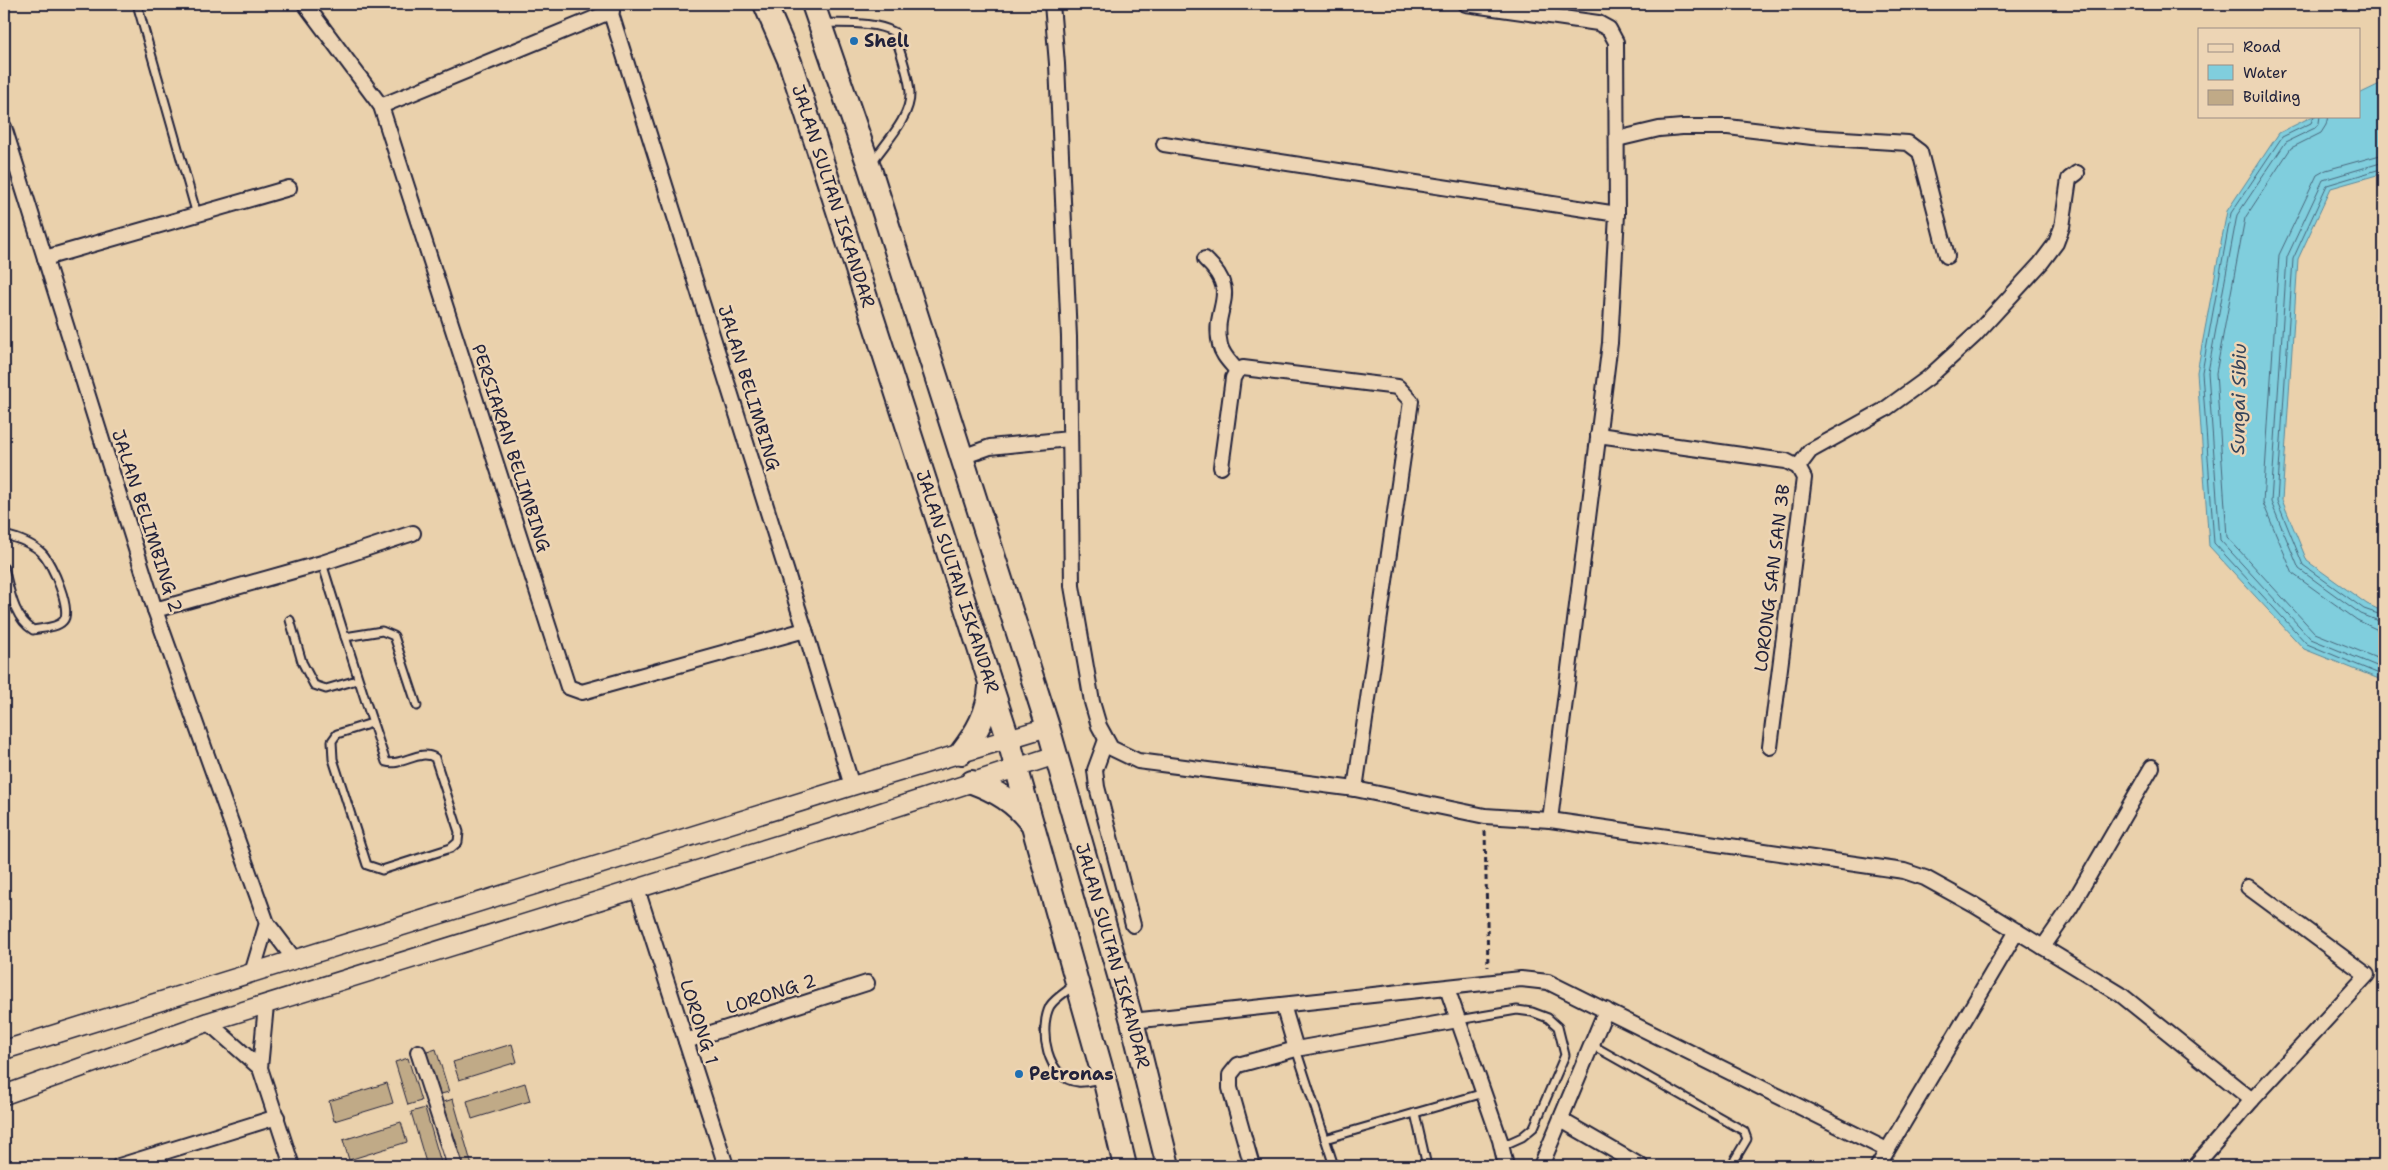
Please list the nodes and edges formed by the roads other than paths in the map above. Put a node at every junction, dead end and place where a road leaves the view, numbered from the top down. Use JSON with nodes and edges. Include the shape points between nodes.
{"nodes":[{"id":1,"x":138,"y":4,"type":"edge"},
{"id":2,"x":305,"y":4,"type":"edge"},
{"id":3,"x":765,"y":4,"type":"edge"},
{"id":4,"x":1052,"y":4,"type":"edge"},
{"id":5,"x":1466,"y":4,"type":"edge"},
{"id":6,"x":610,"y":8,"type":"edge"},
{"id":7,"x":1520,"y":8,"type":"edge"},
{"id":8,"x":816,"y":13,"type":"edge"},
{"id":9,"x":381,"y":106,"type":"junction"},
{"id":10,"x":4,"y":127,"type":"edge"},
{"id":11,"x":1617,"y":139,"type":"junction"},
{"id":12,"x":1164,"y":144,"type":"dead end"},
{"id":13,"x":869,"y":166,"type":"junction"},
{"id":14,"x":2077,"y":173,"type":"dead end"},
{"id":15,"x":289,"y":188,"type":"dead end"},
{"id":16,"x":1617,"y":214,"type":"junction"},
{"id":17,"x":197,"y":215,"type":"junction"},
{"id":18,"x":1947,"y":256,"type":"dead end"},
{"id":19,"x":45,"y":258,"type":"junction"},
{"id":20,"x":1205,"y":259,"type":"dead end"},
{"id":21,"x":1237,"y":371,"type":"junction"},
{"id":22,"x":1598,"y":435,"type":"junction"},
{"id":23,"x":1069,"y":440,"type":"junction"},
{"id":24,"x":962,"y":457,"type":"junction"},
{"id":25,"x":1221,"y":467,"type":"dead end"},
{"id":26,"x":1798,"y":467,"type":"junction"},
{"id":27,"x":413,"y":533,"type":"dead end"},
{"id":28,"x":4,"y":535,"type":"edge"},
{"id":29,"x":322,"y":563,"type":"junction"},
{"id":30,"x":4,"y":568,"type":"edge"},
{"id":31,"x":155,"y":610,"type":"junction"},
{"id":32,"x":290,"y":620,"type":"dead end"},
{"id":33,"x":805,"y":630,"type":"junction"},
{"id":34,"x":345,"y":637,"type":"junction"},
{"id":35,"x":358,"y":680,"type":"junction"},
{"id":36,"x":990,"y":681,"type":"junction"},
{"id":37,"x":418,"y":706,"type":"dead end"},
{"id":38,"x":372,"y":723,"type":"junction"},
{"id":39,"x":1048,"y":727,"type":"junction"},
{"id":40,"x":1008,"y":738,"type":"junction"},
{"id":41,"x":1106,"y":740,"type":"junction"},
{"id":42,"x":1770,"y":747,"type":"dead end"},
{"id":43,"x":961,"y":753,"type":"junction"},
{"id":44,"x":1056,"y":756,"type":"junction"},
{"id":45,"x":1016,"y":767,"type":"junction"},
{"id":46,"x":2152,"y":767,"type":"dead end"},
{"id":47,"x":972,"y":782,"type":"junction"},
{"id":48,"x":852,"y":786,"type":"junction"},
{"id":49,"x":1355,"y":789,"type":"junction"},
{"id":50,"x":1550,"y":820,"type":"junction"},
{"id":51,"x":1035,"y":829,"type":"junction"},
{"id":52,"x":2248,"y":887,"type":"dead end"},
{"id":53,"x":637,"y":889,"type":"junction"},
{"id":54,"x":266,"y":923,"type":"junction"},
{"id":55,"x":1133,"y":925,"type":"dead end"},
{"id":56,"x":2016,"y":932,"type":"junction"},
{"id":57,"x":2043,"y":948,"type":"junction"},
{"id":58,"x":295,"y":960,"type":"junction"},
{"id":59,"x":252,"y":973,"type":"junction"},
{"id":60,"x":1078,"y":982,"type":"junction"},
{"id":61,"x":867,"y":983,"type":"dead end"},
{"id":62,"x":1447,"y":988,"type":"junction"},
{"id":63,"x":266,"y":1005,"type":"junction"},
{"id":64,"x":1282,"y":1006,"type":"junction"},
{"id":65,"x":1606,"y":1010,"type":"junction"},
{"id":66,"x":1458,"y":1020,"type":"junction"},
{"id":67,"x":1132,"y":1021,"type":"junction"},
{"id":68,"x":208,"y":1022,"type":"junction"},
{"id":69,"x":686,"y":1040,"type":"junction"},
{"id":70,"x":1592,"y":1045,"type":"junction"},
{"id":71,"x":1296,"y":1049,"type":"junction"},
{"id":72,"x":4,"y":1050,"type":"edge"},
{"id":73,"x":418,"y":1052,"type":"dead end"},
{"id":74,"x":260,"y":1068,"type":"junction"},
{"id":75,"x":1104,"y":1078,"type":"junction"},
{"id":76,"x":1484,"y":1093,"type":"junction"},
{"id":77,"x":4,"y":1095,"type":"edge"},
{"id":78,"x":2252,"y":1100,"type":"junction"},
{"id":79,"x":1415,"y":1113,"type":"junction"},
{"id":80,"x":277,"y":1117,"type":"junction"},
{"id":81,"x":1560,"y":1120,"type":"junction"},
{"id":82,"x":1325,"y":1139,"type":"junction"},
{"id":83,"x":1502,"y":1146,"type":"junction"},
{"id":84,"x":1887,"y":1150,"type":"junction"},
{"id":85,"x":1543,"y":1165,"type":"edge"},
{"id":86,"x":119,"y":1166,"type":"edge"},
{"id":87,"x":292,"y":1166,"type":"edge"},
{"id":88,"x":455,"y":1166,"type":"edge"},
{"id":89,"x":726,"y":1166,"type":"edge"},
{"id":90,"x":1125,"y":1166,"type":"edge"},
{"id":91,"x":1168,"y":1166,"type":"edge"},
{"id":92,"x":1252,"y":1166,"type":"edge"},
{"id":93,"x":1334,"y":1166,"type":"edge"},
{"id":94,"x":1427,"y":1166,"type":"edge"},
{"id":95,"x":1506,"y":1166,"type":"edge"},
{"id":96,"x":1641,"y":1166,"type":"edge"},
{"id":97,"x":1731,"y":1166,"type":"edge"},
{"id":98,"x":1878,"y":1166,"type":"edge"},
{"id":99,"x":2195,"y":1166,"type":"edge"}],
"edges":[{"from":1,"to":17,"type":"lane"},
{"from":2,"to":9,"type":"street","name":"PERSIARAN BELIMBING"},
{"from":3,"to":36,"type":"main road","name":"JALAN SULTAN ISKANDAR","via":[[790,62]]},
{"from":4,"to":23,"type":"street","via":[[1058,73],[1068,327]]},
{"from":5,"to":7,"type":"street"},
{"from":6,"to":9,"type":"street"},
{"from":6,"to":33,"type":"street","name":"JALAN BELIMBING"},
{"from":7,"to":11,"type":"street","via":[[1598,23],[1609,29],[1616,42]]},
{"from":8,"to":13,"type":"main road","name":"JALAN SULTAN ISKANDAR"},
{"from":8,"to":13,"type":"lane","via":[[894,32],[910,92],[908,105]]},
{"from":9,"to":33,"type":"street","name":"PERSIARAN BELIMBING","via":[[568,687],[582,692]]},
{"from":10,"to":19,"type":"street","name":"JALAN BELIMBING 2"},
{"from":11,"to":16,"type":"street"},
{"from":11,"to":18,"type":"street","via":[[1682,126],[1908,143],[1920,152]]},
{"from":12,"to":16,"type":"street"},
{"from":13,"to":24,"type":"main road","name":"JALAN SULTAN ISKANDAR"},
{"from":14,"to":26,"type":"street","via":[[2069,179],[2062,227],[2056,243],[1975,335],[1928,378],[1884,410],[1810,451]]},
{"from":15,"to":17,"type":"street"},
{"from":16,"to":22,"type":"street","via":[[1610,343]]},
{"from":17,"to":19,"type":"street"},
{"from":19,"to":31,"type":"street","name":"JALAN BELIMBING 2"},
{"from":20,"to":21,"type":"street","via":[[1222,277],[1225,288],[1218,334],[1220,347]]},
{"from":21,"to":25,"type":"street","via":[[1233,378]]},
{"from":21,"to":49,"type":"street","via":[[1243,368],[1398,387],[1411,400]]},
{"from":22,"to":26,"type":"street","name":"LORONG SAN SAN 3B","via":[[1786,460]]},
{"from":22,"to":50,"type":"street"},
{"from":23,"to":24,"type":"street","via":[[990,447]]},
{"from":23,"to":41,"type":"street","via":[[1072,586],[1092,702]]},
{"from":24,"to":39,"type":"main road","name":"JALAN SULTAN ISKANDAR"},
{"from":26,"to":42,"type":"street","name":"LORONG SAN SAN 3B","via":[[1804,478]]},
{"from":27,"to":29,"type":"street"},
{"from":28,"to":30,"type":"lane","via":[[18,538],[42,552],[51,564],[67,609],[65,619],[60,624],[33,630],[24,624],[18,617]]},
{"from":29,"to":31,"type":"street"},
{"from":29,"to":34,"type":"lane"},
{"from":31,"to":54,"type":"street","name":"JALAN BELIMBING 2"},
{"from":32,"to":35,"type":"lane","via":[[302,662],[314,685],[326,689]]},
{"from":33,"to":48,"type":"street","name":"JALAN BELIMBING"},
{"from":34,"to":35,"type":"lane"},
{"from":34,"to":37,"type":"lane","via":[[382,631],[394,636]]},
{"from":35,"to":38,"type":"lane"},
{"from":36,"to":40,"type":"main road","name":"JALAN SULTAN ISKANDAR"},
{"from":36,"to":43,"type":"main road","via":[[984,719]]},
{"from":38,"to":38,"type":"lane","via":[[337,734],[332,741],[332,759],[367,865],[382,870],[451,848],[458,842],[459,832],[435,758],[422,755],[395,764],[386,762]]},
{"from":39,"to":40,"type":"street"},
{"from":39,"to":44,"type":"main road","name":"JALAN SULTAN ISKANDAR"},
{"from":40,"to":43,"type":"street"},
{"from":40,"to":45,"type":"main road","name":"JALAN SULTAN ISKANDAR"},
{"from":41,"to":49,"type":"street","via":[[1111,748],[1138,761]]},
{"from":41,"to":55,"type":"street","via":[[1095,770],[1097,787]]},
{"from":43,"to":48,"type":"street"},
{"from":44,"to":45,"type":"street"},
{"from":44,"to":67,"type":"main road","name":"JALAN SULTAN ISKANDAR"},
{"from":45,"to":47,"type":"street"},
{"from":45,"to":51,"type":"main road","name":"JALAN SULTAN ISKANDAR"},
{"from":46,"to":57,"type":"street"},
{"from":47,"to":51,"type":"main road","via":[[1008,799]]},
{"from":47,"to":53,"type":"street"},
{"from":48,"to":58,"type":"street"},
{"from":49,"to":50,"type":"street","via":[[1485,816]]},
{"from":50,"to":56,"type":"street","via":[[1904,871],[1925,878]]},
{"from":51,"to":60,"type":"main road","name":"JALAN SULTAN ISKANDAR"},
{"from":52,"to":78,"type":"street","via":[[2367,975]]},
{"from":53,"to":63,"type":"street"},
{"from":53,"to":69,"type":"street","name":"LORONG 1"},
{"from":54,"to":58,"type":"street","name":"JALAN BELIMBING 2"},
{"from":54,"to":59,"type":"street"},
{"from":56,"to":57,"type":"street"},
{"from":56,"to":84,"type":"street"},
{"from":57,"to":78,"type":"street","via":[[2120,994]]},
{"from":58,"to":59,"type":"street"},
{"from":59,"to":72,"type":"street"},
{"from":60,"to":75,"type":"main road","name":"JALAN SULTAN ISKANDAR"},
{"from":60,"to":75,"type":"lane","via":[[1051,1004],[1045,1019],[1046,1046],[1053,1065],[1063,1075],[1077,1082]]},
{"from":61,"to":69,"type":"street","name":"LORONG 2"},
{"from":62,"to":64,"type":"street"},
{"from":62,"to":65,"type":"street","via":[[1521,979],[1548,982]]},
{"from":62,"to":66,"type":"street"},
{"from":63,"to":68,"type":"street"},
{"from":63,"to":74,"type":"street"},
{"from":64,"to":67,"type":"street"},
{"from":64,"to":71,"type":"street"},
{"from":65,"to":70,"type":"street"},
{"from":65,"to":84,"type":"street"},
{"from":66,"to":71,"type":"street"},
{"from":66,"to":76,"type":"street"},
{"from":66,"to":83,"type":"lane","via":[[1518,1010],[1548,1018],[1558,1027],[1565,1055],[1534,1127]]},
{"from":67,"to":91,"type":"main road","name":"JALAN SULTAN ISKANDAR"},
{"from":68,"to":74,"type":"street"},
{"from":68,"to":77,"type":"street"},
{"from":69,"to":89,"type":"street","name":"LORONG 1"},
{"from":70,"to":81,"type":"street"},
{"from":70,"to":97,"type":"lane","via":[[1744,1132],[1747,1139]]},
{"from":71,"to":82,"type":"lane"},
{"from":71,"to":92,"type":"street","via":[[1238,1066],[1230,1075],[1230,1088]]},
{"from":73,"to":88,"type":"street"},
{"from":74,"to":80,"type":"street"},
{"from":75,"to":90,"type":"main road","name":"JALAN SULTAN ISKANDAR"},
{"from":76,"to":79,"type":"lane"},
{"from":76,"to":83,"type":"street"},
{"from":78,"to":99,"type":"street"},
{"from":79,"to":82,"type":"lane"},
{"from":79,"to":94,"type":"lane"},
{"from":80,"to":86,"type":"street"},
{"from":80,"to":87,"type":"street"},
{"from":81,"to":85,"type":"street"},
{"from":81,"to":96,"type":"street"},
{"from":82,"to":93,"type":"lane"},
{"from":83,"to":95,"type":"street"},
{"from":84,"to":98,"type":"street"}]}
